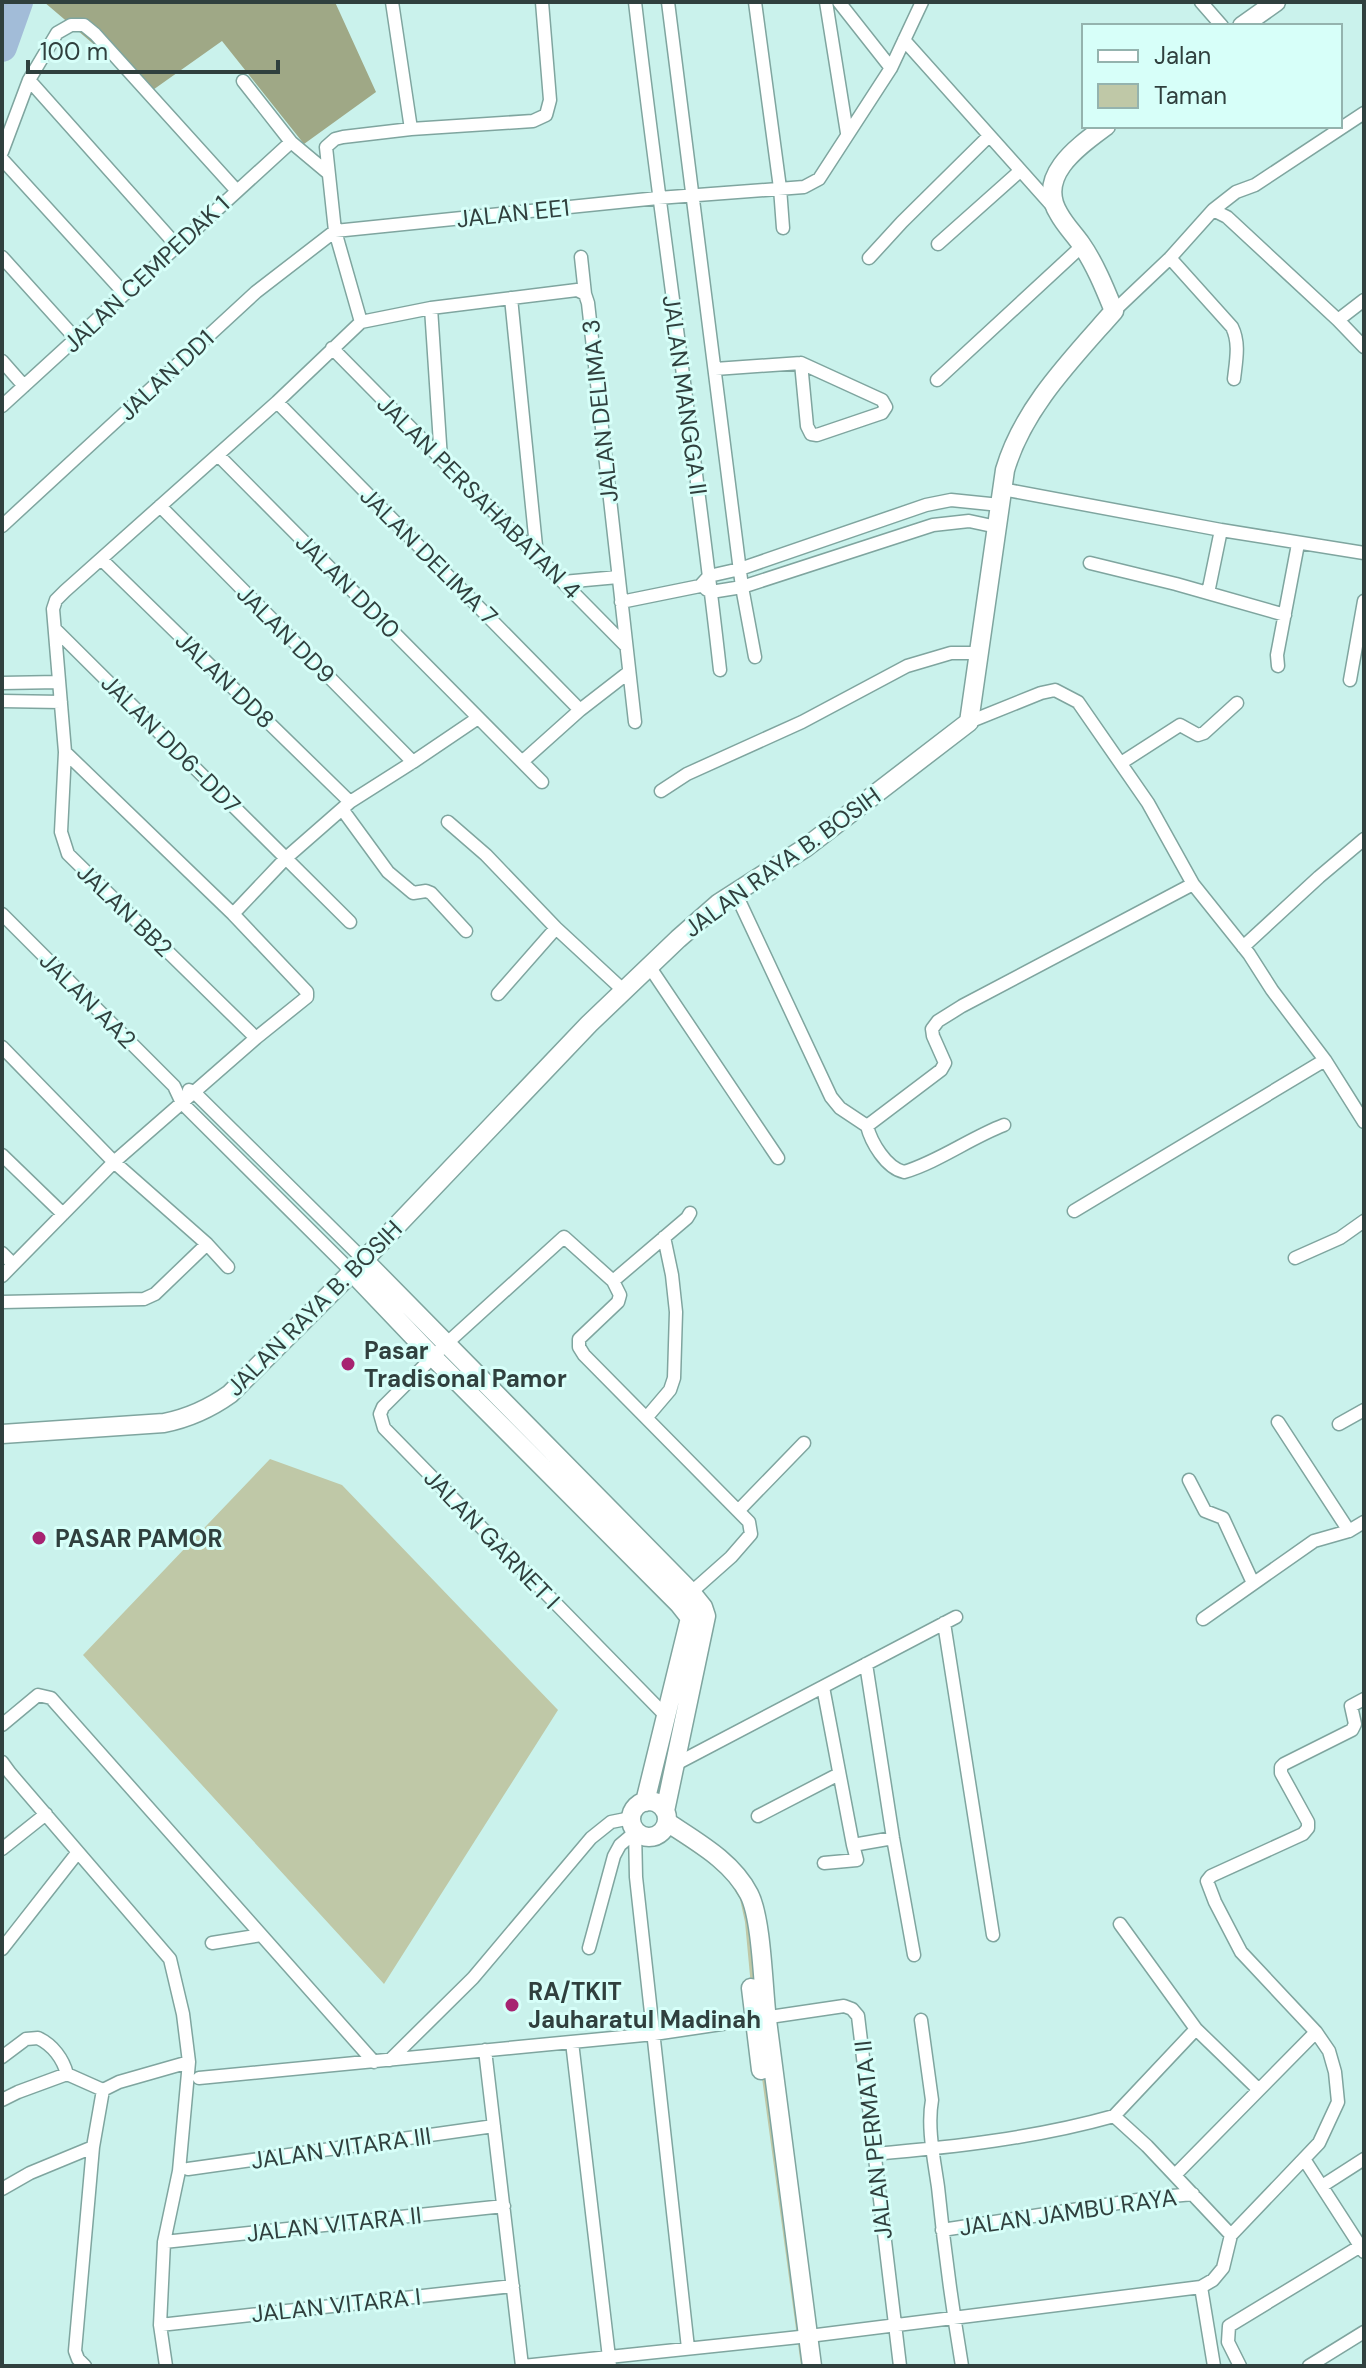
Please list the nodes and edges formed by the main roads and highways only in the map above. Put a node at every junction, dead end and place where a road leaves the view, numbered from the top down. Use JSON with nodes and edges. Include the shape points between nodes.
{"nodes":[{"id":1,"x":1276,"y":2,"type":"edge"},
{"id":2,"x":1245,"y":24,"type":"edge"},
{"id":3,"x":1103,"y":128,"type":"edge"},
{"id":4,"x":358,"y":1266,"type":"junction"},
{"id":5,"x":2,"y":1434,"type":"edge"},
{"id":6,"x":685,"y":1598,"type":"junction"},
{"id":7,"x":645,"y":1802,"type":"junction"},
{"id":8,"x":665,"y":1821,"type":"junction"},
{"id":9,"x":803,"y":2336,"type":"junction"},
{"id":10,"x":801,"y":2366,"type":"edge"},
{"id":11,"x":812,"y":2366,"type":"edge"}],
"edges":[{"from":1,"to":2,"type":"main road"},
{"from":3,"to":4,"type":"main road","name":"JALAN RAYA B. BOSIH","via":[[1081,144],[1051,188],[1057,211],[1082,246],[1114,311],[1067,365],[1011,450],[969,722],[805,848],[719,903],[623,990]]},
{"from":4,"to":5,"type":"main road","name":"JALAN RAYA B. BOSIH","via":[[230,1394],[208,1409],[164,1423]]},
{"from":4,"to":6,"type":"main road"},
{"from":6,"to":7,"type":"main road","via":[[690,1618]]},
{"from":6,"to":8,"type":"main road","via":[[703,1607],[706,1616]]},
{"from":7,"to":8,"type":"main road","via":[[657,1803]]},
{"from":7,"to":8,"type":"main road","via":[[635,1808],[633,1827],[645,1837],[657,1835]]},
{"from":8,"to":9,"type":"main road","via":[[727,1879],[740,1899]]},
{"from":9,"to":10,"type":"main road"},
{"from":9,"to":11,"type":"main road"}]}
